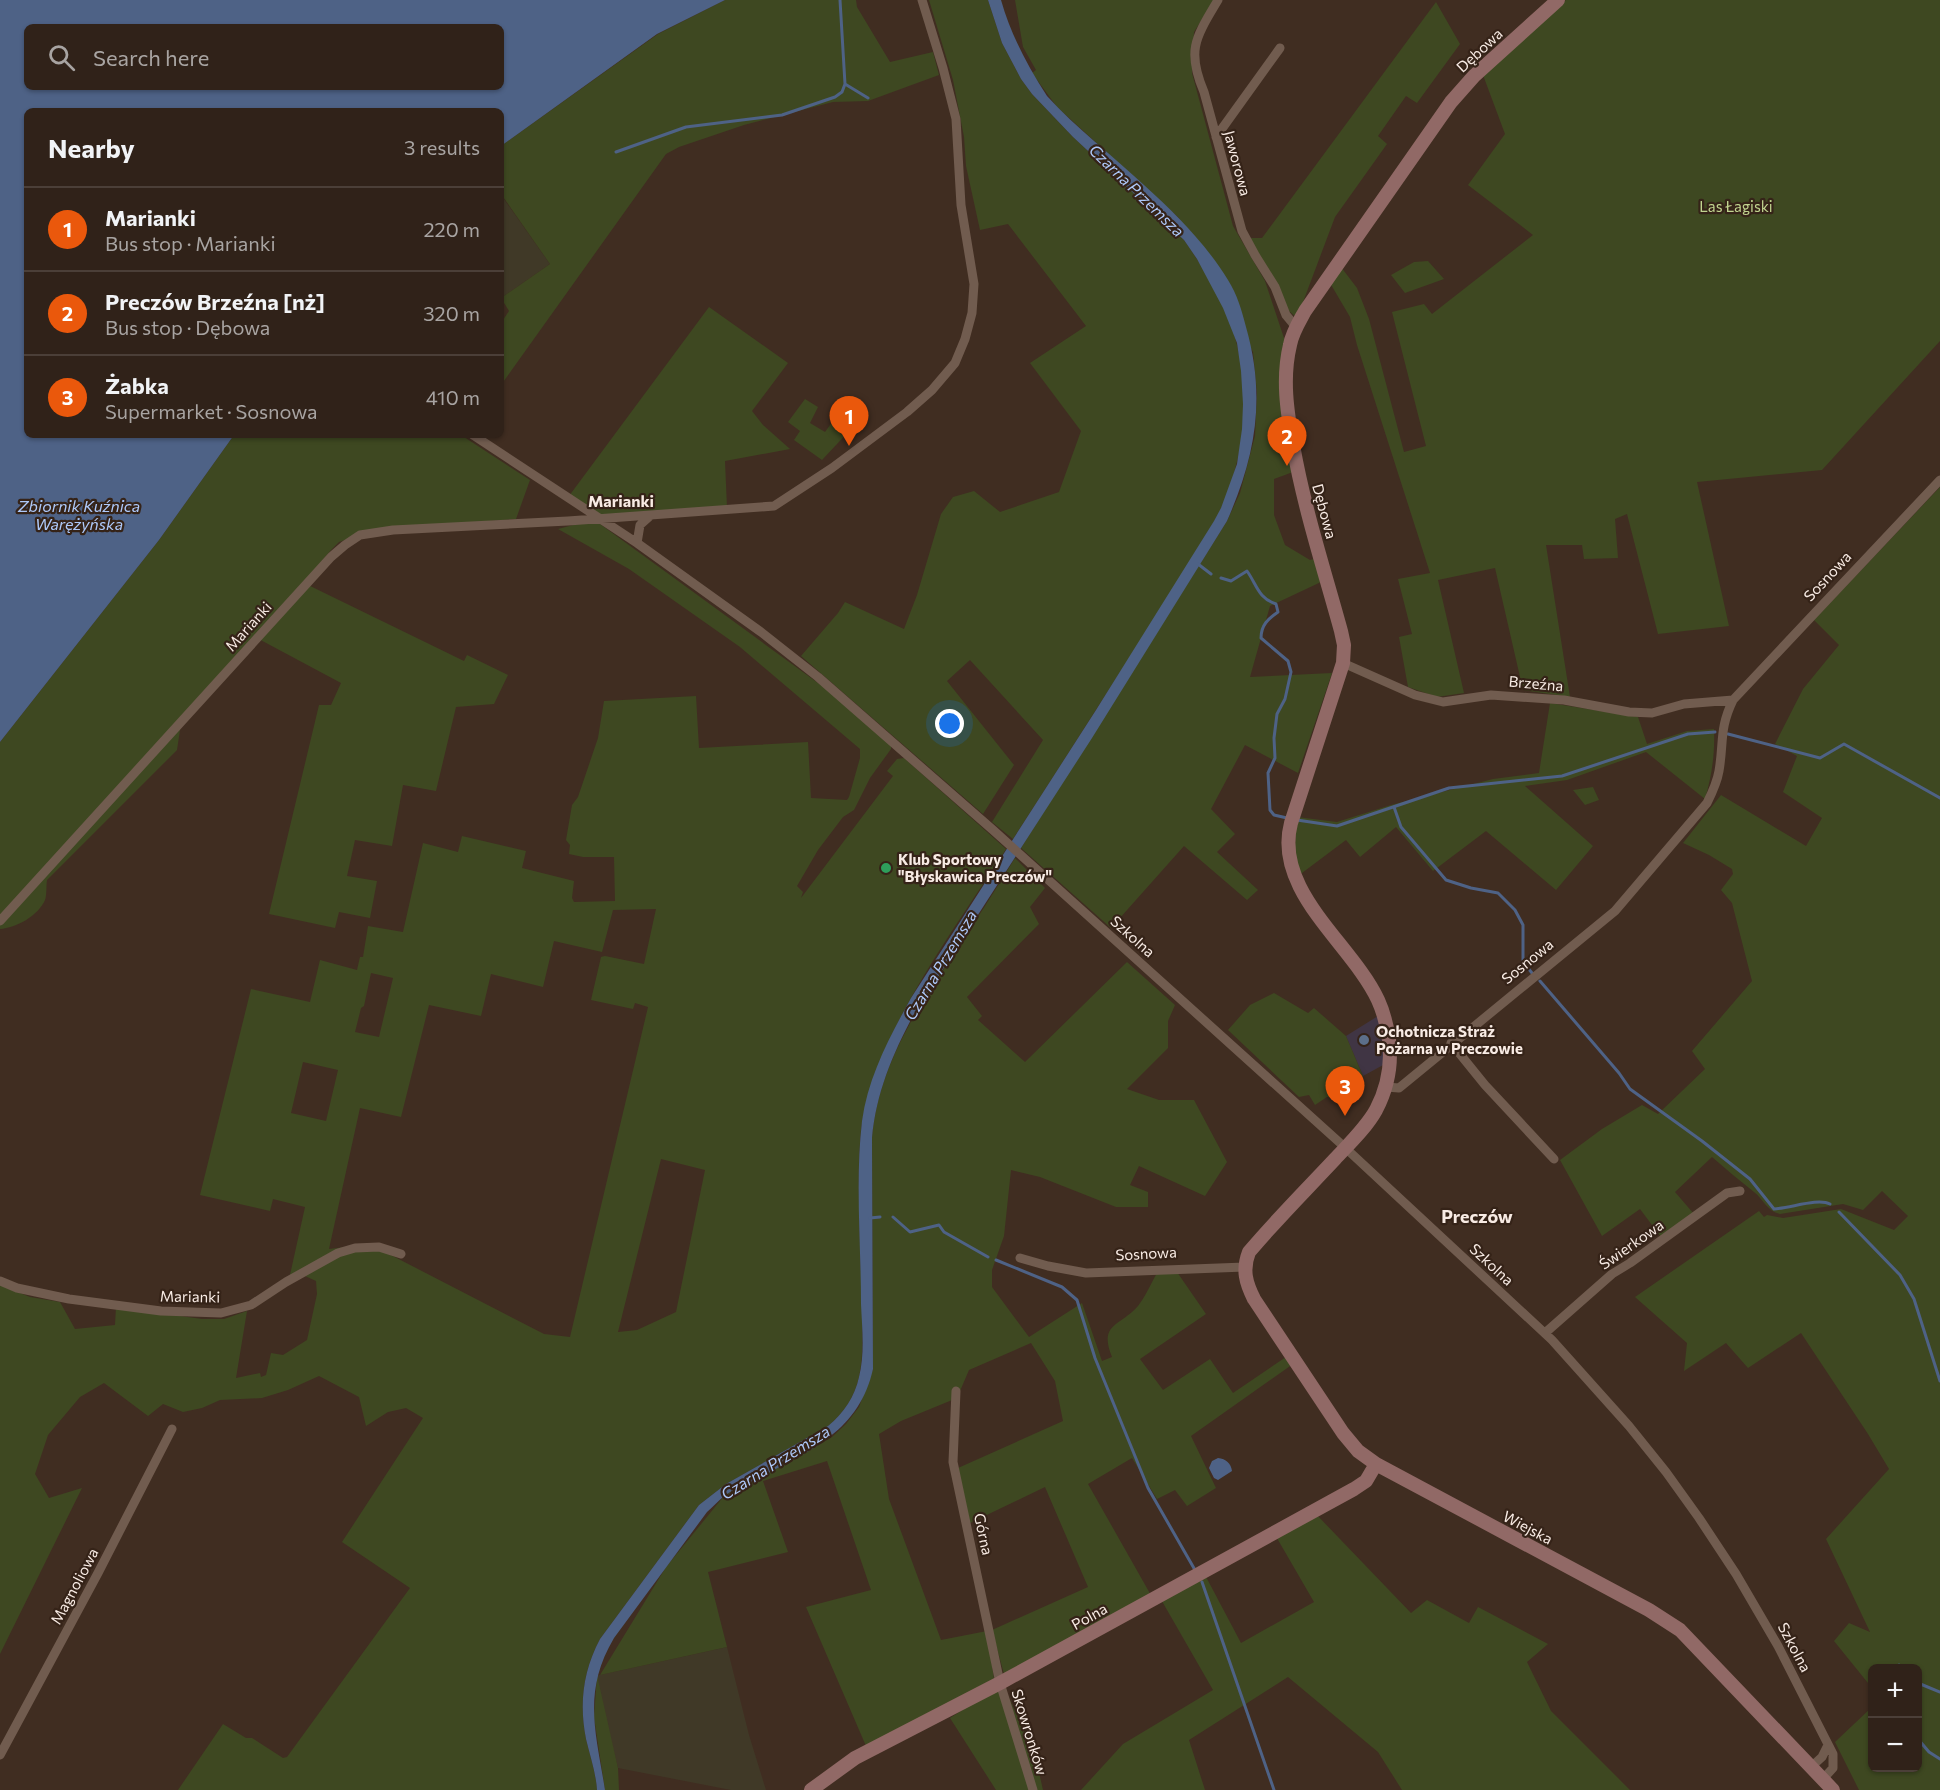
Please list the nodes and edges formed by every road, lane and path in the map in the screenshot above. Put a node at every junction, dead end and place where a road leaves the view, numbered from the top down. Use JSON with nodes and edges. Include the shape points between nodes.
{"nodes":[{"id":1,"x":922,"y":0,"type":"edge"},
{"id":2,"x":1218,"y":0,"type":"edge"},
{"id":3,"x":1558,"y":0,"type":"edge"},
{"id":4,"x":1280,"y":48,"type":"dead end"},
{"id":5,"x":1216,"y":137,"type":"junction"},
{"id":6,"x":1296,"y":327,"type":"junction"},
{"id":7,"x":478,"y":438,"type":"edge"},
{"id":8,"x":1940,"y":480,"type":"edge"},
{"id":9,"x":651,"y":516,"type":"junction"},
{"id":10,"x":601,"y":519,"type":"junction"},
{"id":11,"x":637,"y":543,"type":"junction"},
{"id":12,"x":1342,"y":663,"type":"junction"},
{"id":13,"x":1733,"y":700,"type":"junction"},
{"id":14,"x":0,"y":921,"type":"edge"},
{"id":15,"x":1451,"y":1043,"type":"junction"},
{"id":16,"x":1386,"y":1087,"type":"junction"},
{"id":17,"x":1345,"y":1148,"type":"junction"},
{"id":18,"x":1554,"y":1159,"type":"dead end"},
{"id":19,"x":1740,"y":1191,"type":"dead end"},
{"id":20,"x":401,"y":1254,"type":"dead end"},
{"id":21,"x":1020,"y":1258,"type":"dead end"},
{"id":22,"x":1245,"y":1267,"type":"junction"},
{"id":23,"x":0,"y":1281,"type":"edge"},
{"id":24,"x":1545,"y":1333,"type":"junction"},
{"id":25,"x":956,"y":1390,"type":"dead end"},
{"id":26,"x":172,"y":1429,"type":"dead end"},
{"id":27,"x":1376,"y":1464,"type":"junction"},
{"id":28,"x":1000,"y":1683,"type":"junction"},
{"id":29,"x":1828,"y":1745,"type":"junction"},
{"id":30,"x":0,"y":1755,"type":"edge"},
{"id":31,"x":1811,"y":1767,"type":"junction"},
{"id":32,"x":1823,"y":1779,"type":"junction"},
{"id":33,"x":811,"y":1790,"type":"edge"},
{"id":34,"x":1033,"y":1790,"type":"edge"},
{"id":35,"x":1833,"y":1790,"type":"edge"}],
"edges":[{"from":1,"to":9,"type":"street","name":"Marianki","via":[[956,119],[962,213],[974,284],[970,323],[955,363],[907,412],[782,502],[767,507]]},
{"from":2,"to":5,"type":"street","name":"Jaworowa","via":[[1199,33],[1194,57]]},
{"from":3,"to":6,"type":"street","name":"Dębowa","via":[[1451,102]]},
{"from":4,"to":5,"type":"street"},
{"from":5,"to":6,"type":"street","name":"Jaworowa","via":[[1242,231]]},
{"from":6,"to":12,"type":"street","name":"Dębowa","via":[[1287,359],[1287,406],[1301,493],[1344,645]]},
{"from":7,"to":10,"type":"street"},
{"from":8,"to":13,"type":"street","name":"Sosnowa"},
{"from":9,"to":10,"type":"street","name":"Marianki"},
{"from":9,"to":11,"type":"street","via":[[640,525]]},
{"from":10,"to":11,"type":"street"},
{"from":10,"to":14,"type":"street","name":"Marianki","via":[[393,530],[350,541],[331,557]]},
{"from":11,"to":17,"type":"street","name":"Szkolna","via":[[802,664],[1038,870]]},
{"from":12,"to":13,"type":"street","name":"Brzeźna","via":[[1415,695],[1443,702],[1491,695],[1564,700],[1652,713],[1684,704]]},
{"from":12,"to":16,"type":"street","name":"Dębowa","via":[[1291,823],[1288,852],[1299,886],[1378,1001],[1390,1045]]},
{"from":13,"to":15,"type":"street","name":"Sosnowa","via":[[1725,717],[1715,786],[1701,812],[1616,911]]},
{"from":15,"to":16,"type":"street","name":"Sosnowa","via":[[1399,1088]]},
{"from":15,"to":18,"type":"street"},
{"from":16,"to":17,"type":"street","via":[[1376,1110]]},
{"from":17,"to":22,"type":"street","via":[[1258,1241],[1249,1252]]},
{"from":17,"to":24,"type":"street","name":"Szkolna"},
{"from":19,"to":24,"type":"street","name":"Świerkowa","via":[[1727,1193],[1612,1274]]},
{"from":20,"to":23,"type":"street","name":"Marianki","via":[[379,1246],[338,1252],[251,1305],[221,1313],[161,1311],[69,1299]]},
{"from":21,"to":22,"type":"street","name":"Sosnowa","via":[[1086,1273]]},
{"from":22,"to":27,"type":"street","name":"Wiejska","via":[[1254,1299],[1306,1378],[1352,1445]]},
{"from":24,"to":29,"type":"street","name":"Szkolna","via":[[1629,1426],[1699,1518],[1773,1637]]},
{"from":25,"to":28,"type":"street","name":"Górna","via":[[953,1462]]},
{"from":26,"to":30,"type":"street","name":"Magnoliowa"},
{"from":27,"to":28,"type":"street","name":"Polna","via":[[1366,1481],[1354,1489]]},
{"from":27,"to":31,"type":"street","name":"Wiejska","via":[[1680,1630]]},
{"from":28,"to":33,"type":"street","name":"Polna","via":[[855,1758]]},
{"from":28,"to":34,"type":"street","name":"Skowronków"},
{"from":29,"to":31,"type":"street"},
{"from":29,"to":32,"type":"street","name":"Szkolna","via":[[1833,1768]]},
{"from":31,"to":32,"type":"street","name":"Wiejska"},
{"from":32,"to":35,"type":"street","name":"Wiejska"}]}
